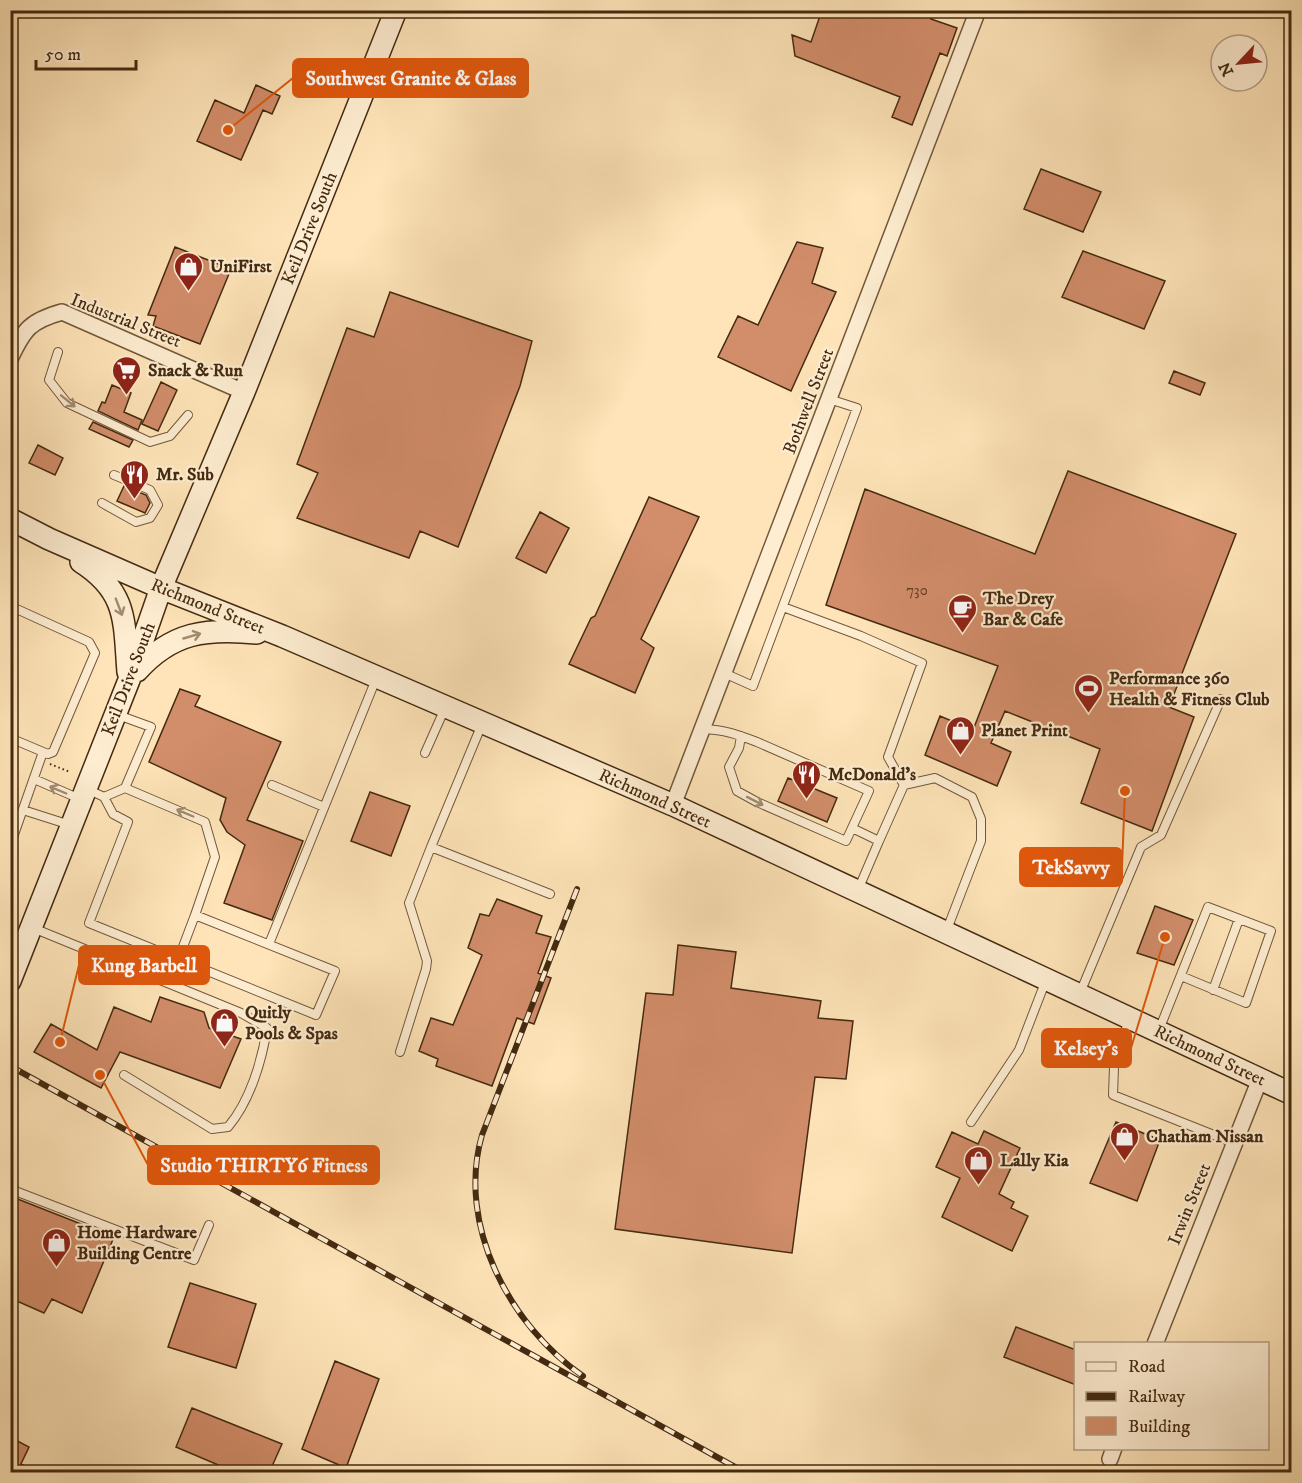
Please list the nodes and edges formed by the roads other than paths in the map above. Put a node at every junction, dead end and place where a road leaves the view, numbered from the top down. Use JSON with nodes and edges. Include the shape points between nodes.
{"nodes":[{"id":1,"x":396,"y":10,"type":"edge"},
{"id":2,"x":978,"y":10,"type":"edge"},
{"id":3,"x":58,"y":352,"type":"dead end"},
{"id":4,"x":10,"y":359,"type":"edge"},
{"id":5,"x":244,"y":392,"type":"junction"},
{"id":6,"x":829,"y":399,"type":"junction"},
{"id":7,"x":188,"y":415,"type":"dead end"},
{"id":8,"x":114,"y":475,"type":"dead end"},
{"id":9,"x":102,"y":503,"type":"dead end"},
{"id":10,"x":10,"y":519,"type":"edge"},
{"id":11,"x":49,"y":539,"type":"junction"},
{"id":12,"x":161,"y":588,"type":"junction"},
{"id":13,"x":10,"y":606,"type":"edge"},
{"id":14,"x":783,"y":607,"type":"junction"},
{"id":15,"x":282,"y":636,"type":"junction"},
{"id":16,"x":724,"y":673,"type":"junction"},
{"id":17,"x":377,"y":678,"type":"junction"},
{"id":18,"x":129,"y":680,"type":"junction"},
{"id":19,"x":1221,"y":699,"type":"dead end"},
{"id":20,"x":445,"y":707,"type":"junction"},
{"id":21,"x":116,"y":713,"type":"junction"},
{"id":22,"x":482,"y":724,"type":"junction"},
{"id":23,"x":703,"y":729,"type":"junction"},
{"id":24,"x":741,"y":736,"type":"junction"},
{"id":25,"x":10,"y":738,"type":"edge"},
{"id":26,"x":43,"y":752,"type":"junction"},
{"id":27,"x":425,"y":753,"type":"dead end"},
{"id":28,"x":34,"y":780,"type":"junction"},
{"id":29,"x":272,"y":785,"type":"dead end"},
{"id":30,"x":904,"y":785,"type":"junction"},
{"id":31,"x":125,"y":788,"type":"junction"},
{"id":32,"x":91,"y":795,"type":"junction"},
{"id":33,"x":674,"y":805,"type":"junction"},
{"id":34,"x":324,"y":807,"type":"junction"},
{"id":35,"x":23,"y":810,"type":"junction"},
{"id":36,"x":72,"y":826,"type":"junction"},
{"id":37,"x":852,"y":828,"type":"junction"},
{"id":38,"x":879,"y":841,"type":"junction"},
{"id":39,"x":10,"y":846,"type":"edge"},
{"id":40,"x":431,"y":847,"type":"junction"},
{"id":41,"x":858,"y":891,"type":"junction"},
{"id":42,"x":550,"y":894,"type":"dead end"},
{"id":43,"x":195,"y":915,"type":"junction"},
{"id":44,"x":1239,"y":919,"type":"junction"},
{"id":45,"x":32,"y":927,"type":"junction"},
{"id":46,"x":946,"y":932,"type":"junction"},
{"id":47,"x":269,"y":944,"type":"junction"},
{"id":48,"x":178,"y":960,"type":"junction"},
{"id":49,"x":1181,"y":976,"type":"junction"},
{"id":50,"x":1046,"y":979,"type":"junction"},
{"id":51,"x":10,"y":981,"type":"edge"},
{"id":52,"x":1213,"y":990,"type":"junction"},
{"id":53,"x":1079,"y":994,"type":"junction"},
{"id":54,"x":1130,"y":1018,"type":"junction"},
{"id":55,"x":1159,"y":1031,"type":"junction"},
{"id":56,"x":400,"y":1052,"type":"dead end"},
{"id":57,"x":124,"y":1075,"type":"dead end"},
{"id":58,"x":1260,"y":1079,"type":"junction"},
{"id":59,"x":1292,"y":1094,"type":"edge"},
{"id":60,"x":971,"y":1122,"type":"dead end"},
{"id":61,"x":1234,"y":1143,"type":"junction"},
{"id":62,"x":10,"y":1189,"type":"edge"},
{"id":63,"x":209,"y":1225,"type":"dead end"},
{"id":64,"x":1156,"y":1342,"type":"edge"}],
"edges":[{"from":1,"to":5,"type":"main road","name":"Keil Drive South"},
{"from":2,"to":6,"type":"street","name":"Bothwell Street"},
{"from":3,"to":7,"type":"lane","one_way":true,"via":[[49,380],[67,403],[150,442],[170,436]]},
{"from":4,"to":5,"type":"street","name":"Industrial Street","via":[[22,334],[39,318],[62,312]]},
{"from":5,"to":12,"type":"main road","name":"Keil Drive South"},
{"from":6,"to":14,"type":"lane","via":[[857,408]]},
{"from":6,"to":16,"type":"street","name":"Bothwell Street"},
{"from":8,"to":9,"type":"lane","via":[[150,490],[158,505],[150,518],[136,522]]},
{"from":10,"to":11,"type":"main road","name":"Richmond Street"},
{"from":11,"to":12,"type":"main road","name":"Richmond Street"},
{"from":11,"to":18,"type":"main road","one_way":true,"via":[[100,574],[120,603]]},
{"from":12,"to":15,"type":"main road","name":"Richmond Street"},
{"from":12,"to":18,"type":"main road","name":"Keil Drive South"},
{"from":13,"to":26,"type":"lane","via":[[89,642],[95,653],[57,746],[53,752]]},
{"from":14,"to":16,"type":"lane","via":[[753,686]]},
{"from":14,"to":30,"type":"lane","via":[[922,663],[888,757]]},
{"from":15,"to":17,"type":"main road","name":"Richmond Street"},
{"from":18,"to":15,"type":"main road","one_way":true,"via":[[155,651],[193,633],[239,631]]},
{"from":16,"to":23,"type":"street","name":"Bothwell Street"},
{"from":17,"to":20,"type":"main road","name":"Richmond Street"},
{"from":17,"to":34,"type":"lane"},
{"from":18,"to":21,"type":"main road","name":"Keil Drive South"},
{"from":19,"to":53,"type":"lane","via":[[1161,835],[1141,847]]},
{"from":20,"to":22,"type":"main road","name":"Richmond Street"},
{"from":20,"to":27,"type":"lane"},
{"from":21,"to":31,"type":"lane","via":[[151,727]]},
{"from":21,"to":32,"type":"main road","name":"Keil Drive South"},
{"from":22,"to":33,"type":"main road","name":"Richmond Street"},
{"from":22,"to":40,"type":"lane"},
{"from":23,"to":24,"type":"lane","via":[[728,730]]},
{"from":23,"to":33,"type":"street","name":"Bothwell Street"},
{"from":24,"to":37,"type":"lane","via":[[869,791]]},
{"from":24,"to":37,"type":"lane","one_way":true,"via":[[729,767],[737,791],[846,841]]},
{"from":25,"to":26,"type":"lane"},
{"from":26,"to":28,"type":"lane"},
{"from":32,"to":28,"type":"lane","one_way":true},
{"from":28,"to":35,"type":"lane"},
{"from":29,"to":34,"type":"lane"},
{"from":30,"to":38,"type":"lane"},
{"from":30,"to":46,"type":"lane","via":[[935,778],[972,797],[981,819],[981,841]]},
{"from":31,"to":32,"type":"lane"},
{"from":43,"to":31,"type":"lane","one_way":true,"via":[[215,857],[205,822]]},
{"from":32,"to":36,"type":"main road","name":"Keil Drive South"},
{"from":32,"to":48,"type":"lane","via":[[128,822],[89,923]]},
{"from":33,"to":41,"type":"main road","name":"Richmond Street"},
{"from":34,"to":47,"type":"lane"},
{"from":35,"to":36,"type":"lane"},
{"from":35,"to":39,"type":"lane"},
{"from":36,"to":45,"type":"main road","name":"Keil Drive South"},
{"from":37,"to":38,"type":"lane"},
{"from":38,"to":41,"type":"lane"},
{"from":40,"to":42,"type":"lane"},
{"from":40,"to":56,"type":"lane","via":[[408,903],[427,961]]},
{"from":41,"to":46,"type":"main road","name":"Richmond Street"},
{"from":43,"to":47,"type":"lane"},
{"from":43,"to":48,"type":"lane"},
{"from":44,"to":49,"type":"lane","via":[[1208,907]]},
{"from":44,"to":52,"type":"lane"},
{"from":44,"to":52,"type":"lane","via":[[1271,931],[1246,1003]]},
{"from":45,"to":51,"type":"main road","name":"Keil Drive South"},
{"from":45,"to":57,"type":"lane","via":[[241,1013],[267,1028],[264,1050],[239,1114],[228,1127],[212,1129]]},
{"from":46,"to":50,"type":"main road","name":"Richmond Street"},
{"from":47,"to":48,"type":"lane","via":[[335,971],[316,1015]]},
{"from":49,"to":52,"type":"lane"},
{"from":49,"to":55,"type":"lane"},
{"from":50,"to":53,"type":"main road","name":"Richmond Street"},
{"from":50,"to":60,"type":"lane","via":[[1019,1050]]},
{"from":53,"to":54,"type":"main road","name":"Richmond Street"},
{"from":54,"to":55,"type":"main road","name":"Richmond Street"},
{"from":54,"to":61,"type":"lane","via":[[1114,1067],[1113,1095]]},
{"from":55,"to":58,"type":"main road","name":"Richmond Street"},
{"from":58,"to":59,"type":"main road","name":"Richmond Street"},
{"from":58,"to":61,"type":"street","name":"Irwin Street"},
{"from":61,"to":64,"type":"street","name":"Irwin Street"},
{"from":62,"to":63,"type":"lane","via":[[194,1260]]}]}
